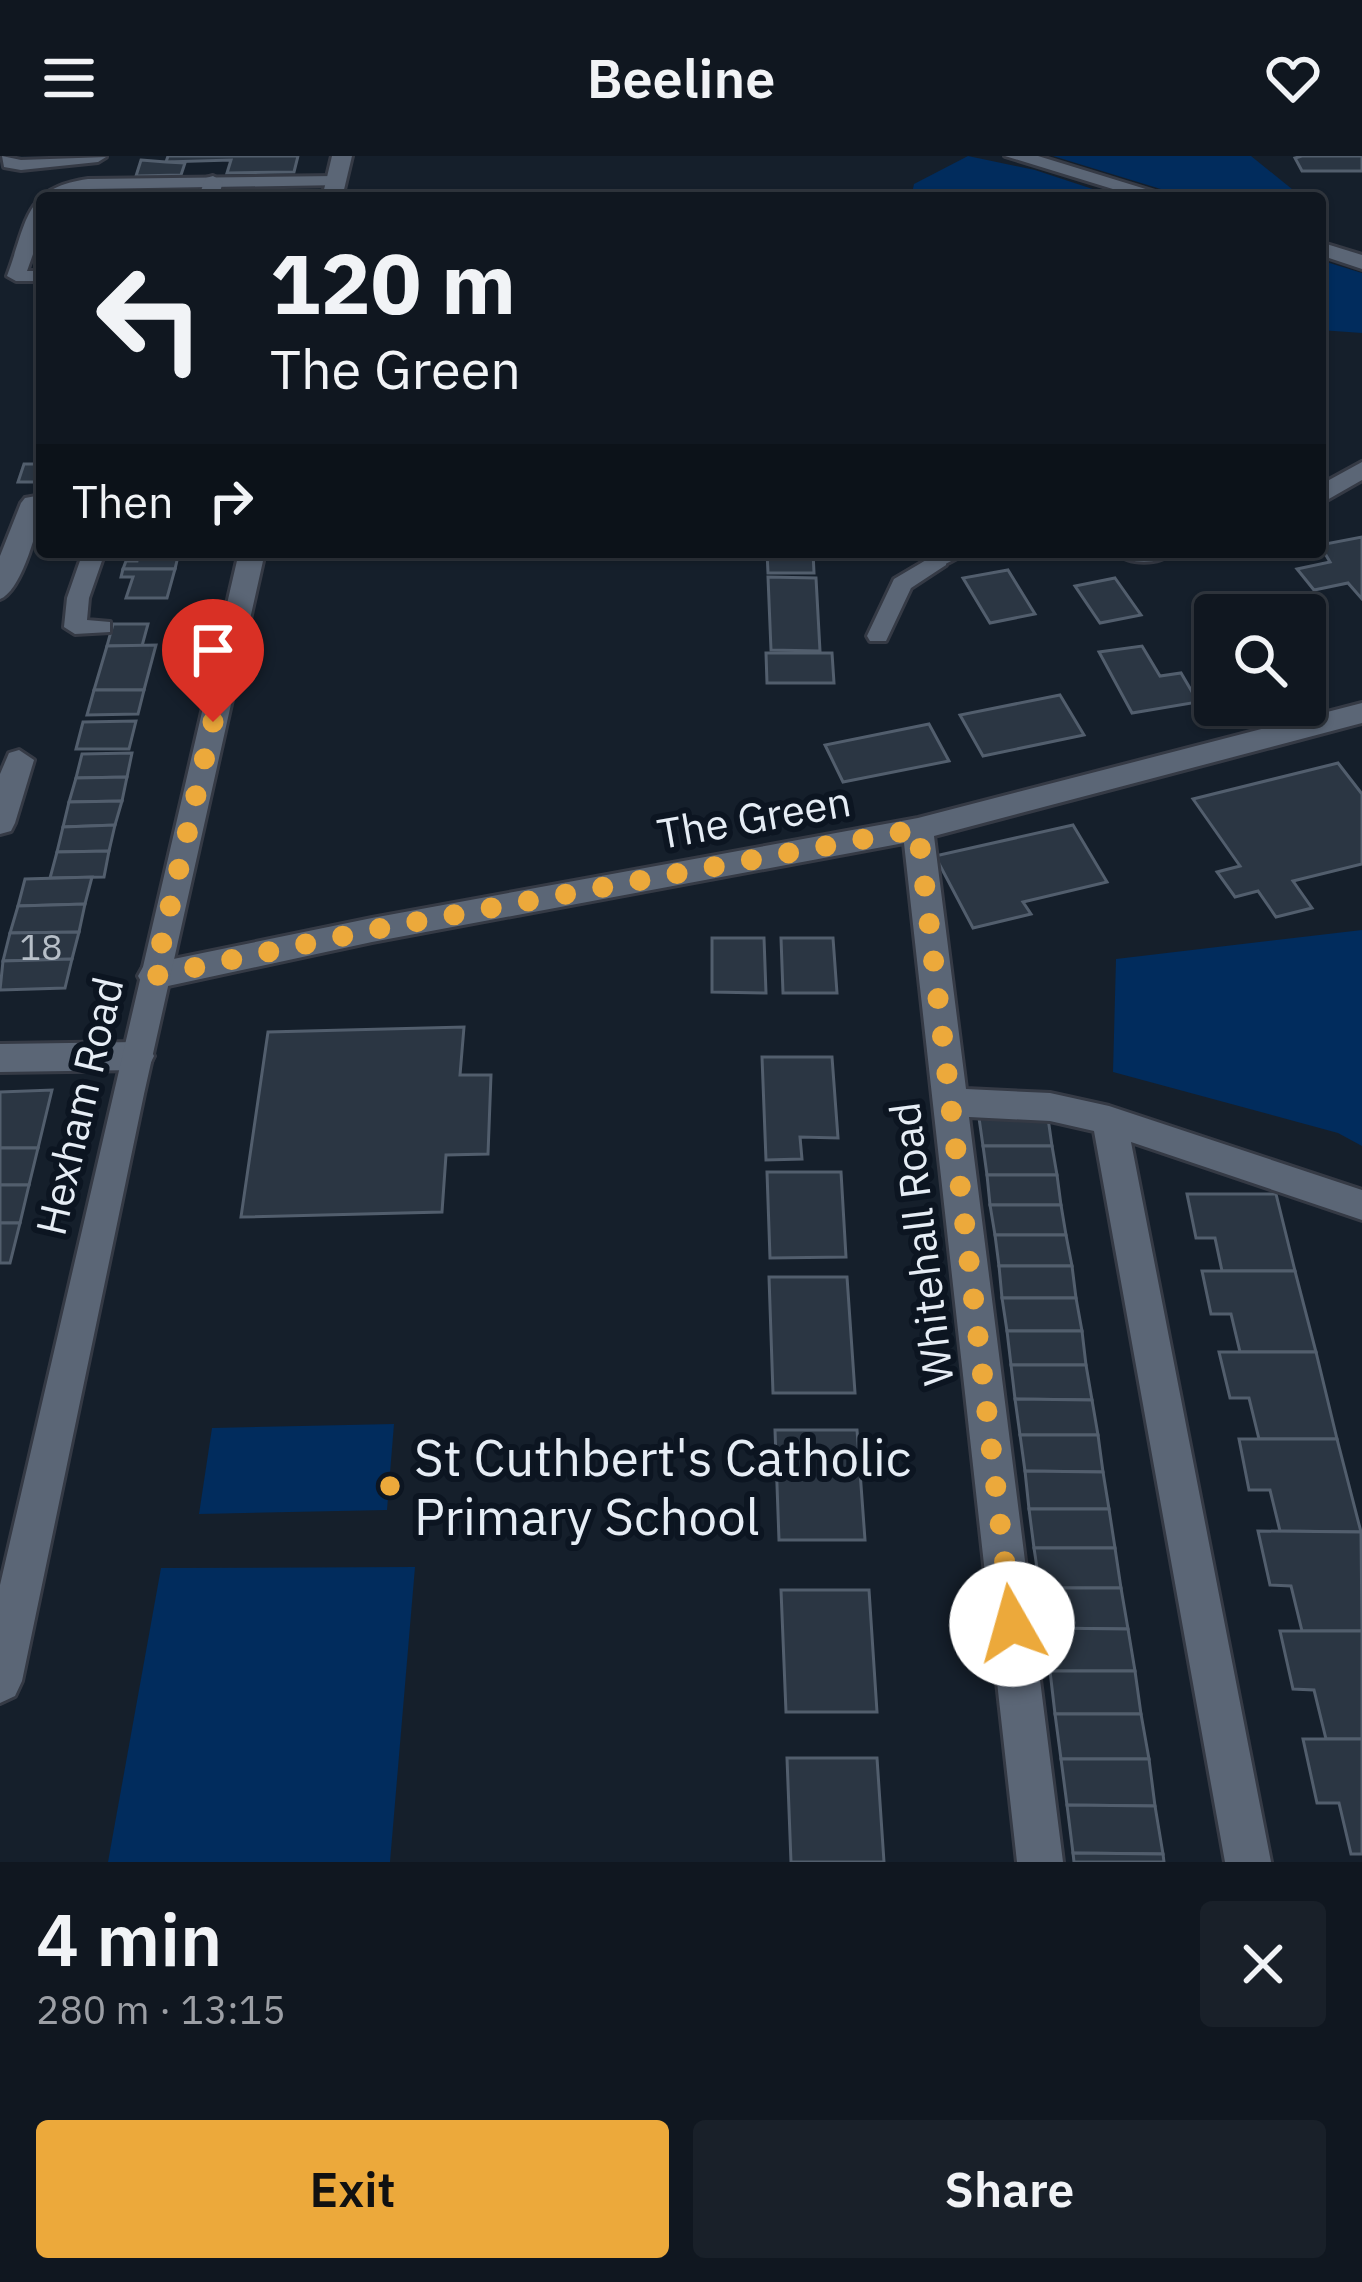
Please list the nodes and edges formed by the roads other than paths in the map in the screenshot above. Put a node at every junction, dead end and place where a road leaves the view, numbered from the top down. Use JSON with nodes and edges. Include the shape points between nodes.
{"nodes":[{"id":1,"x":10,"y":156,"type":"edge"},
{"id":2,"x":342,"y":156,"type":"edge"},
{"id":3,"x":1015,"y":156,"type":"edge"},
{"id":4,"x":98,"y":157,"type":"edge"},
{"id":5,"x":211,"y":190,"type":"edge"},
{"id":6,"x":334,"y":190,"type":"edge"},
{"id":7,"x":55,"y":192,"type":"edge"},
{"id":8,"x":1144,"y":192,"type":"edge"},
{"id":9,"x":36,"y":225,"type":"edge"},
{"id":10,"x":1326,"y":250,"type":"edge"},
{"id":11,"x":1362,"y":262,"type":"edge"},
{"id":12,"x":36,"y":276,"type":"edge"},
{"id":13,"x":1362,"y":469,"type":"edge"},
{"id":14,"x":1326,"y":492,"type":"edge"},
{"id":15,"x":36,"y":508,"type":"edge"},
{"id":16,"x":92,"y":558,"type":"edge"},
{"id":17,"x":251,"y":558,"type":"edge"},
{"id":18,"x":943,"y":558,"type":"edge"},
{"id":19,"x":0,"y":590,"type":"edge"},
{"id":20,"x":102,"y":627,"type":"dead end"},
{"id":21,"x":878,"y":636,"type":"dead end"},
{"id":22,"x":1362,"y":713,"type":"edge"},
{"id":23,"x":19,"y":760,"type":"dead end"},
{"id":24,"x":2,"y":809,"type":"edge"},
{"id":25,"x":918,"y":829,"type":"junction"},
{"id":26,"x":154,"y":976,"type":"junction"},
{"id":27,"x":137,"y":1056,"type":"junction"},
{"id":28,"x":0,"y":1058,"type":"edge"},
{"id":29,"x":950,"y":1102,"type":"junction"},
{"id":30,"x":1109,"y":1120,"type":"junction"},
{"id":31,"x":1362,"y":1205,"type":"edge"},
{"id":32,"x":0,"y":1681,"type":"edge"},
{"id":33,"x":1040,"y":1862,"type":"edge"},
{"id":34,"x":1248,"y":1862,"type":"edge"}],
"edges":[{"from":1,"to":4,"type":"lane","via":[[21,165]]},
{"from":2,"to":6,"type":"street"},
{"from":3,"to":8,"type":"street"},
{"from":5,"to":6,"type":"lane"},
{"from":5,"to":7,"type":"lane","via":[[74,185]]},
{"from":9,"to":12,"type":"lane","via":[[16,276]]},
{"from":10,"to":11,"type":"street"},
{"from":13,"to":14,"type":"street"},
{"from":15,"to":19,"type":"street"},
{"from":16,"to":20,"type":"lane","via":[[74,627]]},
{"from":17,"to":26,"type":"street","name":"Hexham Road"},
{"from":18,"to":21,"type":"lane","via":[[902,584]]},
{"from":22,"to":25,"type":"street","name":"The Green"},
{"from":23,"to":24,"type":"street"},
{"from":25,"to":26,"type":"street","name":"The Green"},
{"from":25,"to":29,"type":"street","name":"Whitehall Road"},
{"from":26,"to":27,"type":"street","name":"Hexham Road"},
{"from":27,"to":28,"type":"street"},
{"from":27,"to":32,"type":"street","name":"Hexham Road"},
{"from":29,"to":30,"type":"street","via":[[1051,1107]]},
{"from":29,"to":33,"type":"street","name":"Whitehall Road"},
{"from":30,"to":31,"type":"street"},
{"from":30,"to":34,"type":"street"}]}
